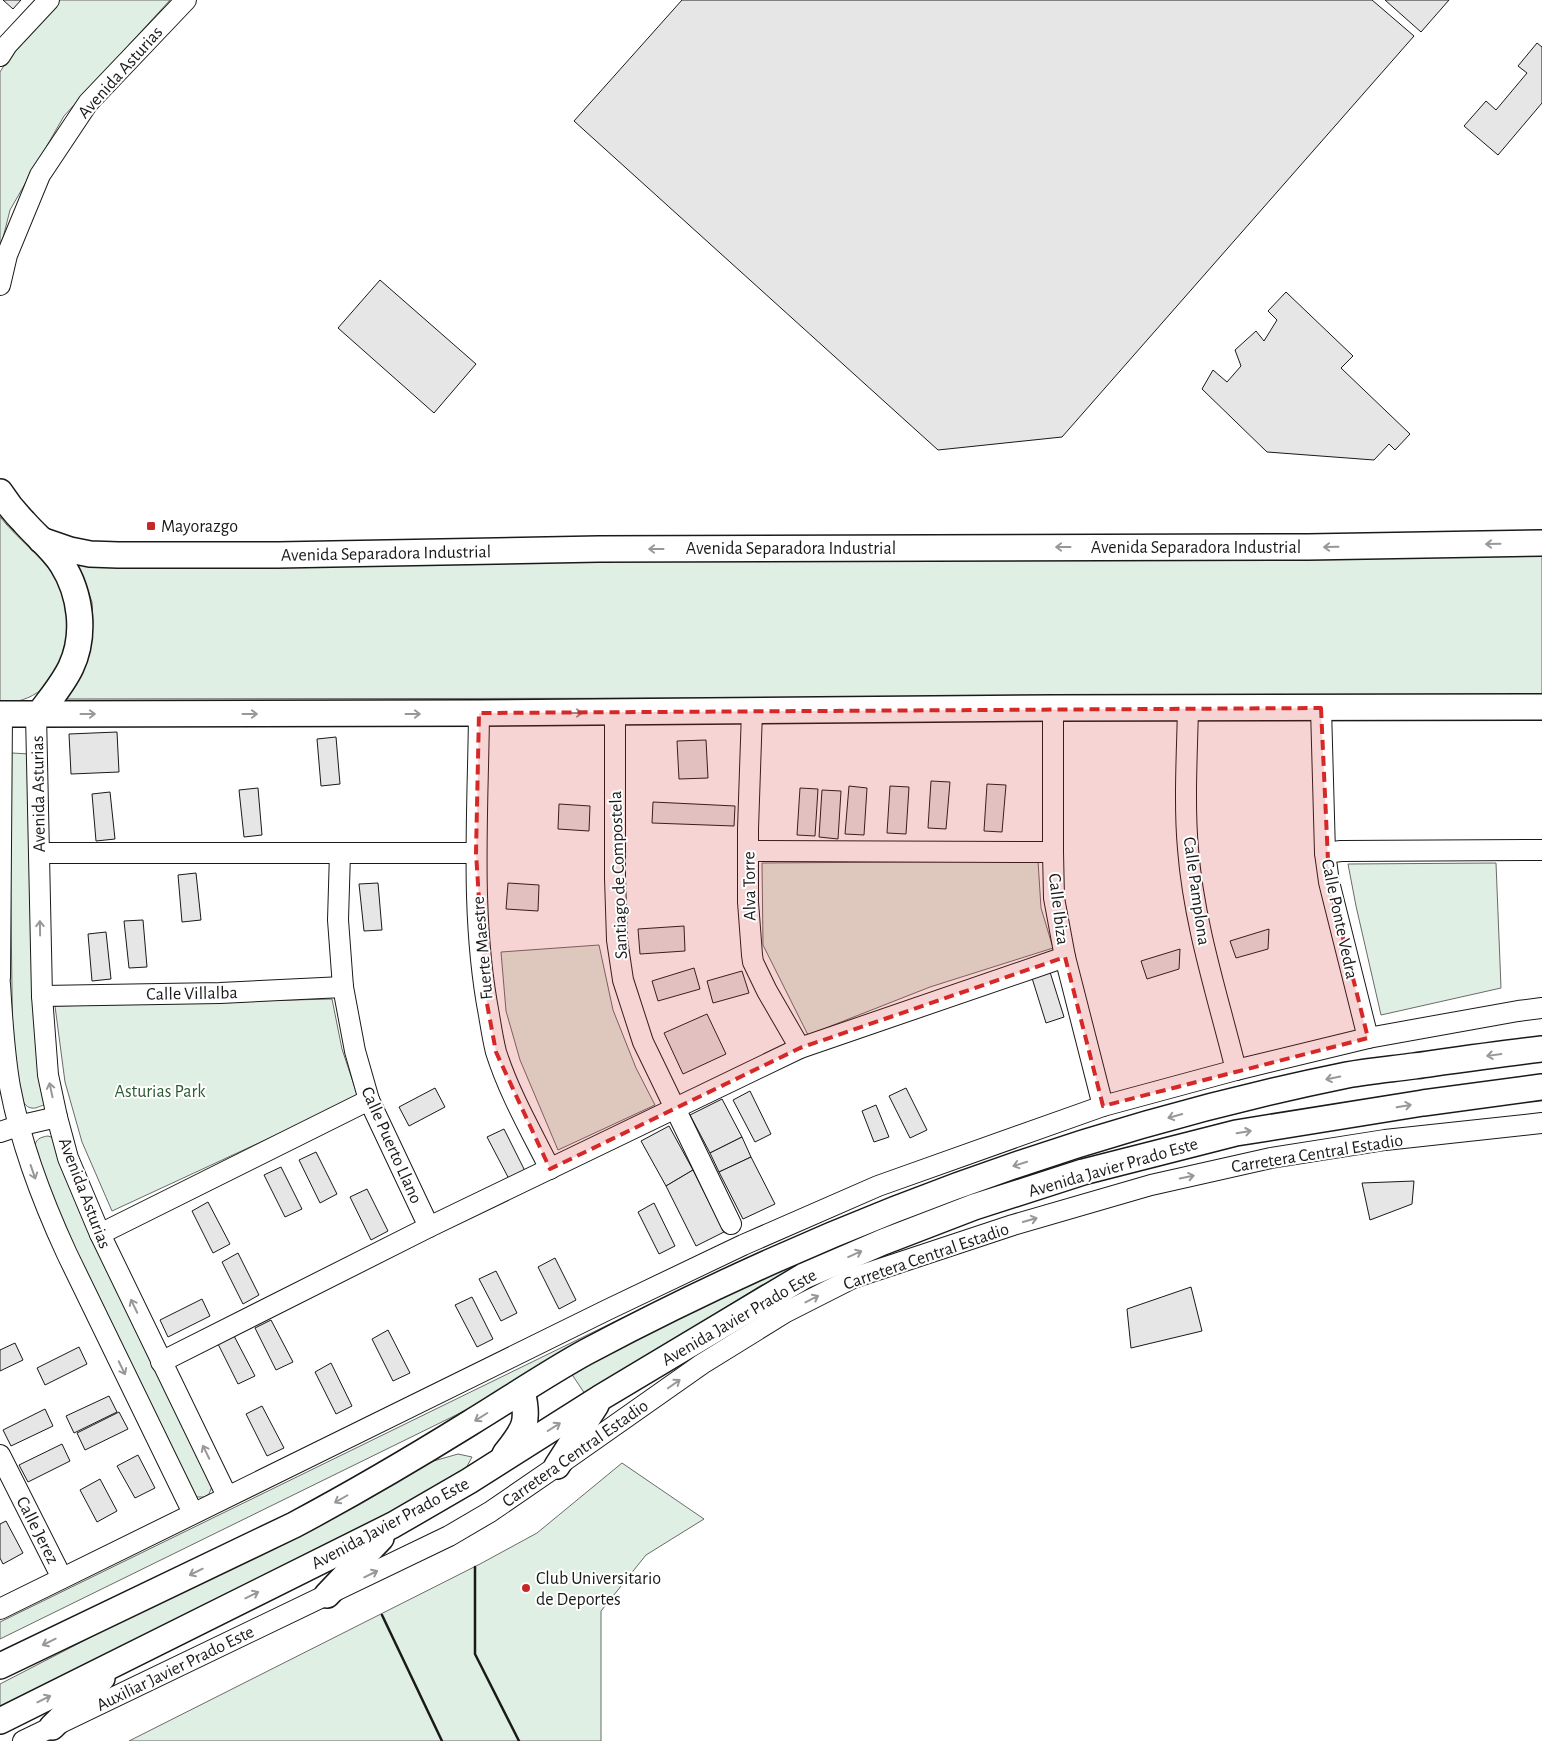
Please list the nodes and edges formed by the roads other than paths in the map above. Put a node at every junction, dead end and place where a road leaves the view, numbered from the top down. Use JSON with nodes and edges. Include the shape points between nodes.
{"nodes":[{"id":1,"x":49,"y":0,"type":"edge"},
{"id":2,"x":186,"y":0,"type":"edge"},
{"id":3,"x":0,"y":56,"type":"edge"},
{"id":4,"x":0,"y":286,"type":"edge"},
{"id":5,"x":0,"y":492,"type":"edge"},
{"id":6,"x":41,"y":540,"type":"junction"},
{"id":7,"x":1542,"y":543,"type":"edge"},
{"id":8,"x":1542,"y":706,"type":"edge"},
{"id":9,"x":1053,"y":708,"type":"junction"},
{"id":10,"x":1188,"y":708,"type":"junction"},
{"id":11,"x":1321,"y":708,"type":"junction"},
{"id":12,"x":752,"y":711,"type":"junction"},
{"id":13,"x":615,"y":712,"type":"junction"},
{"id":14,"x":1,"y":714,"type":"edge"},
{"id":15,"x":38,"y":714,"type":"junction"},
{"id":16,"x":478,"y":714,"type":"junction"},
{"id":17,"x":1542,"y":850,"type":"edge"},
{"id":18,"x":749,"y":851,"type":"junction"},
{"id":19,"x":1052,"y":852,"type":"junction"},
{"id":20,"x":39,"y":853,"type":"junction"},
{"id":21,"x":340,"y":853,"type":"junction"},
{"id":22,"x":476,"y":853,"type":"junction"},
{"id":23,"x":1325,"y":853,"type":"junction"},
{"id":24,"x":1065,"y":957,"type":"junction"},
{"id":25,"x":0,"y":978,"type":"edge"},
{"id":26,"x":0,"y":984,"type":"edge"},
{"id":27,"x":343,"y":987,"type":"junction"},
{"id":28,"x":42,"y":996,"type":"junction"},
{"id":29,"x":1542,"y":1008,"type":"edge"},
{"id":30,"x":1368,"y":1038,"type":"junction"},
{"id":31,"x":800,"y":1048,"type":"junction"},
{"id":32,"x":1542,"y":1049,"type":"edge"},
{"id":33,"x":1236,"y":1070,"type":"junction"},
{"id":34,"x":1542,"y":1087,"type":"edge"},
{"id":35,"x":369,"y":1100,"type":"junction"},
{"id":36,"x":1103,"y":1106,"type":"junction"},
{"id":37,"x":676,"y":1108,"type":"junction"},
{"id":38,"x":57,"y":1117,"type":"junction"},
{"id":39,"x":1542,"y":1123,"type":"edge"},
{"id":40,"x":9,"y":1129,"type":"edge"},
{"id":41,"x":550,"y":1169,"type":"junction"},
{"id":42,"x":731,"y":1224,"type":"dead end"},
{"id":43,"x":428,"y":1227,"type":"junction"},
{"id":44,"x":100,"y":1234,"type":"junction"},
{"id":45,"x":161,"y":1362,"type":"junction"},
{"id":46,"x":522,"y":1391,"type":"junction"},
{"id":47,"x":600,"y":1398,"type":"junction"},
{"id":48,"x":0,"y":1455,"type":"edge"},
{"id":49,"x":498,"y":1464,"type":"junction"},
{"id":50,"x":557,"y":1466,"type":"junction"},
{"id":51,"x":227,"y":1496,"type":"junction"},
{"id":52,"x":193,"y":1513,"type":"junction"},
{"id":53,"x":393,"y":1525,"type":"junction"},
{"id":54,"x":62,"y":1578,"type":"junction"},
{"id":55,"x":327,"y":1595,"type":"junction"},
{"id":56,"x":0,"y":1609,"type":"edge"},
{"id":57,"x":119,"y":1662,"type":"junction"},
{"id":58,"x":0,"y":1666,"type":"edge"},
{"id":59,"x":0,"y":1721,"type":"edge"},
{"id":60,"x":52,"y":1727,"type":"junction"},
{"id":61,"x":23,"y":1741,"type":"edge"}],
"edges":[{"from":1,"to":3,"type":"street"},
{"from":2,"to":4,"type":"street","name":"Avenida Asturias","via":[[88,103],[40,175],[7,255]]},
{"from":5,"to":6,"type":"main road"},
{"from":7,"to":6,"type":"main road","name":"Avenida Separadora Industrial","one_way":true,"via":[[118,555],[90,554]]},
{"from":6,"to":15,"type":"main road","via":[[62,564],[76,591],[80,615],[79,639],[72,666]]},
{"from":8,"to":11,"type":"main road"},
{"from":9,"to":10,"type":"main road"},
{"from":9,"to":12,"type":"main road"},
{"from":9,"to":19,"type":"street","name":"Calle Ibiza"},
{"from":10,"to":11,"type":"main road"},
{"from":10,"to":33,"type":"street","name":"Calle Pamplona","via":[[1188,849],[1199,927]]},
{"from":11,"to":23,"type":"street","name":"Calle Ponte Vedra"},
{"from":12,"to":13,"type":"main road"},
{"from":12,"to":18,"type":"street","name":"Alva Torre"},
{"from":16,"to":13,"type":"main road","one_way":true},
{"from":13,"to":37,"type":"street","name":"Santiago de Compostela","via":[[614,878],[623,980],[643,1042]]},
{"from":14,"to":15,"type":"main road"},
{"from":14,"to":25,"type":"street","name":"Avenida Asturias"},
{"from":15,"to":16,"type":"main road","one_way":true},
{"from":15,"to":20,"type":"street","name":"Avenida Asturias"},
{"from":16,"to":22,"type":"street","name":"Fuerte Maestre"},
{"from":17,"to":23,"type":"street"},
{"from":18,"to":19,"type":"street"},
{"from":18,"to":31,"type":"street","name":"Alva Torre","via":[[749,928],[753,962]]},
{"from":19,"to":24,"type":"street","name":"Calle Ibiza","via":[[1054,898]]},
{"from":20,"to":21,"type":"street"},
{"from":28,"to":20,"type":"street","name":"Avenida Asturias","one_way":true},
{"from":21,"to":22,"type":"street"},
{"from":21,"to":27,"type":"street","name":"Calle Puerto Llano","via":[[338,920]]},
{"from":22,"to":41,"type":"street","name":"Fuerte Maestre","via":[[479,951],[496,1052],[519,1109]]},
{"from":23,"to":30,"type":"street","name":"Calle Ponte Vedra","via":[[1329,882]]},
{"from":24,"to":31,"type":"street"},
{"from":24,"to":36,"type":"street","name":"Calle Ibiza"},
{"from":26,"to":40,"type":"street","via":[[10,1086]]},
{"from":27,"to":28,"type":"street","name":"Calle Villalba"},
{"from":27,"to":35,"type":"street","name":"Calle Puerto Llano","via":[[355,1051]]},
{"from":38,"to":28,"type":"street","name":"Avenida Asturias","one_way":true,"via":[[48,1075]]},
{"from":29,"to":30,"type":"street"},
{"from":30,"to":33,"type":"street"},
{"from":31,"to":37,"type":"street"},
{"from":32,"to":46,"type":"main road","name":"Avenida Javier Prado Este","one_way":true,"via":[[1351,1074],[1220,1103],[964,1182],[833,1234],[712,1289],[583,1354]]},
{"from":33,"to":36,"type":"street"},
{"from":47,"to":34,"type":"main road","name":"Avenida Javier Prado Este","one_way":true,"via":[[804,1276],[974,1207],[1083,1172],[1236,1133]]},
{"from":35,"to":43,"type":"street","name":"Calle Puerto Llano"},
{"from":35,"to":44,"type":"street"},
{"from":36,"to":51,"type":"street","via":[[878,1186],[743,1245]]},
{"from":37,"to":41,"type":"street"},
{"from":37,"to":42,"type":"street","name":"Santiago de Compostela"},
{"from":38,"to":40,"type":"street"},
{"from":38,"to":44,"type":"street","name":"Avenida Asturias","via":[[68,1158]]},
{"from":50,"to":39,"type":"street","name":"Carretera Central Estadio","one_way":true,"via":[[702,1364],[786,1312],[853,1278],[1013,1225],[1151,1185],[1271,1158],[1385,1140]]},
{"from":40,"to":52,"type":"street","one_way":true,"via":[[32,1170],[48,1212]]},
{"from":41,"to":43,"type":"street"},
{"from":43,"to":45,"type":"street"},
{"from":45,"to":44,"type":"street","name":"Avenida Asturias","one_way":true},
{"from":51,"to":45,"type":"street","name":"Avenida Asturias","one_way":true},
{"from":46,"to":49,"type":"main road","via":[[527,1410],[524,1425]]},
{"from":46,"to":58,"type":"main road","name":"Avenida Javier Prado Este","one_way":true,"via":[[294,1525]]},
{"from":49,"to":47,"type":"main road","name":"Avenida Javier Prado Este","one_way":true},
{"from":47,"to":50,"type":"main road"},
{"from":48,"to":54,"type":"street","name":"Calle Jerez"},
{"from":49,"to":53,"type":"main road","name":"Avenida Javier Prado Este"},
{"from":55,"to":50,"type":"street","name":"Carretera Central Estadio","one_way":true,"via":[[449,1536]]},
{"from":51,"to":52,"type":"street"},
{"from":52,"to":54,"type":"street"},
{"from":53,"to":55,"type":"main road"},
{"from":57,"to":53,"type":"main road","name":"Avenida Javier Prado Este","one_way":true},
{"from":54,"to":56,"type":"street"},
{"from":55,"to":60,"type":"street","name":"Auxiliar Javier Prado Este"},
{"from":59,"to":57,"type":"main road","name":"Avenida Javier Prado Este","one_way":true},
{"from":57,"to":60,"type":"main road"},
{"from":60,"to":61,"type":"street","name":"Auxiliar Javier Prado Este"}]}
